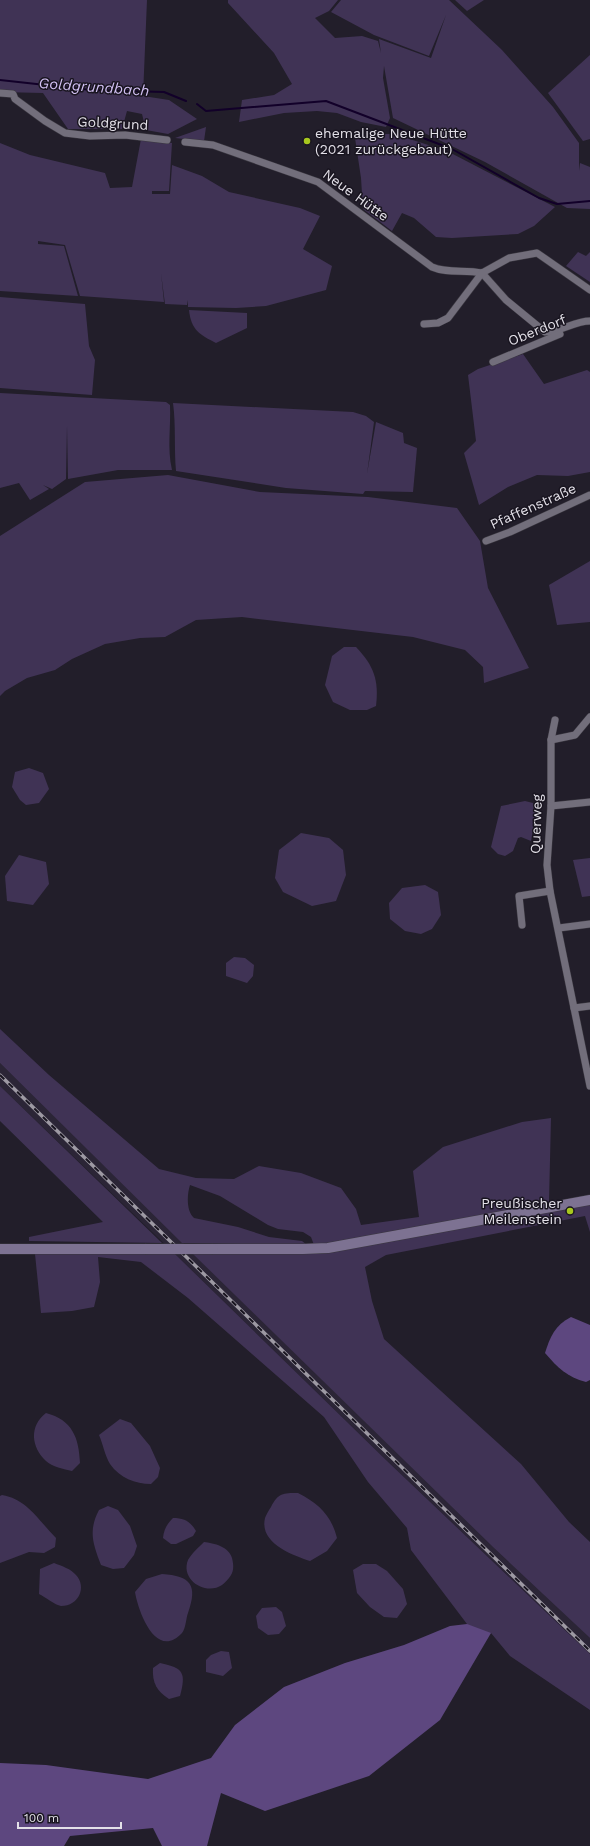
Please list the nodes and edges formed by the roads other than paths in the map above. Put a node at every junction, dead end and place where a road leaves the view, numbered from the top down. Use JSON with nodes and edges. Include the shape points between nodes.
{"nodes":[{"id":1,"x":0,"y":93,"type":"edge"},
{"id":2,"x":167,"y":140,"type":"dead end"},
{"id":3,"x":185,"y":142,"type":"dead end"},
{"id":4,"x":482,"y":273,"type":"junction"},
{"id":5,"x":590,"y":290,"type":"edge"},
{"id":6,"x":590,"y":321,"type":"edge"},
{"id":7,"x":424,"y":324,"type":"dead end"},
{"id":8,"x":493,"y":362,"type":"dead end"},
{"id":9,"x":590,"y":495,"type":"edge"},
{"id":10,"x":486,"y":541,"type":"dead end"},
{"id":11,"x":590,"y":717,"type":"edge"},
{"id":12,"x":555,"y":720,"type":"dead end"},
{"id":13,"x":551,"y":740,"type":"junction"},
{"id":14,"x":590,"y":802,"type":"edge"},
{"id":15,"x":551,"y":806,"type":"junction"},
{"id":16,"x":550,"y":891,"type":"junction"},
{"id":17,"x":590,"y":924,"type":"edge"},
{"id":18,"x":522,"y":925,"type":"dead end"},
{"id":19,"x":559,"y":928,"type":"junction"},
{"id":20,"x":590,"y":1006,"type":"edge"},
{"id":21,"x":574,"y":1008,"type":"junction"},
{"id":22,"x":590,"y":1086,"type":"edge"},
{"id":23,"x":590,"y":1200,"type":"edge"},
{"id":24,"x":0,"y":1249,"type":"edge"}],
"edges":[{"from":1,"to":2,"type":"street","name":"Goldgrund","via":[[13,94],[15,99],[44,121],[65,133],[90,136],[126,135]]},
{"from":3,"to":4,"type":"street","name":"Neue Hütte","via":[[213,145],[318,182],[432,267],[439,270]]},
{"from":4,"to":5,"type":"street","via":[[509,258],[537,254]]},
{"from":4,"to":6,"type":"street","via":[[506,300],[545,332]]},
{"from":4,"to":7,"type":"street","via":[[448,318],[438,323]]},
{"from":6,"to":8,"type":"street","name":"Oberdorf"},
{"from":9,"to":10,"type":"street","name":"Pfaffenstraße"},
{"from":11,"to":13,"type":"street","via":[[575,735]]},
{"from":12,"to":13,"type":"street","name":"Querweg"},
{"from":13,"to":15,"type":"street","name":"Querweg"},
{"from":14,"to":15,"type":"street"},
{"from":15,"to":16,"type":"street","name":"Querweg","via":[[547,865]]},
{"from":16,"to":18,"type":"street","via":[[519,896]]},
{"from":16,"to":19,"type":"street","name":"Querweg"},
{"from":17,"to":19,"type":"street"},
{"from":19,"to":21,"type":"street","name":"Querweg"},
{"from":20,"to":21,"type":"street"},
{"from":21,"to":22,"type":"street","name":"Querweg"},
{"from":23,"to":24,"type":"main road","bridge":true,"via":[[328,1248]]}]}
